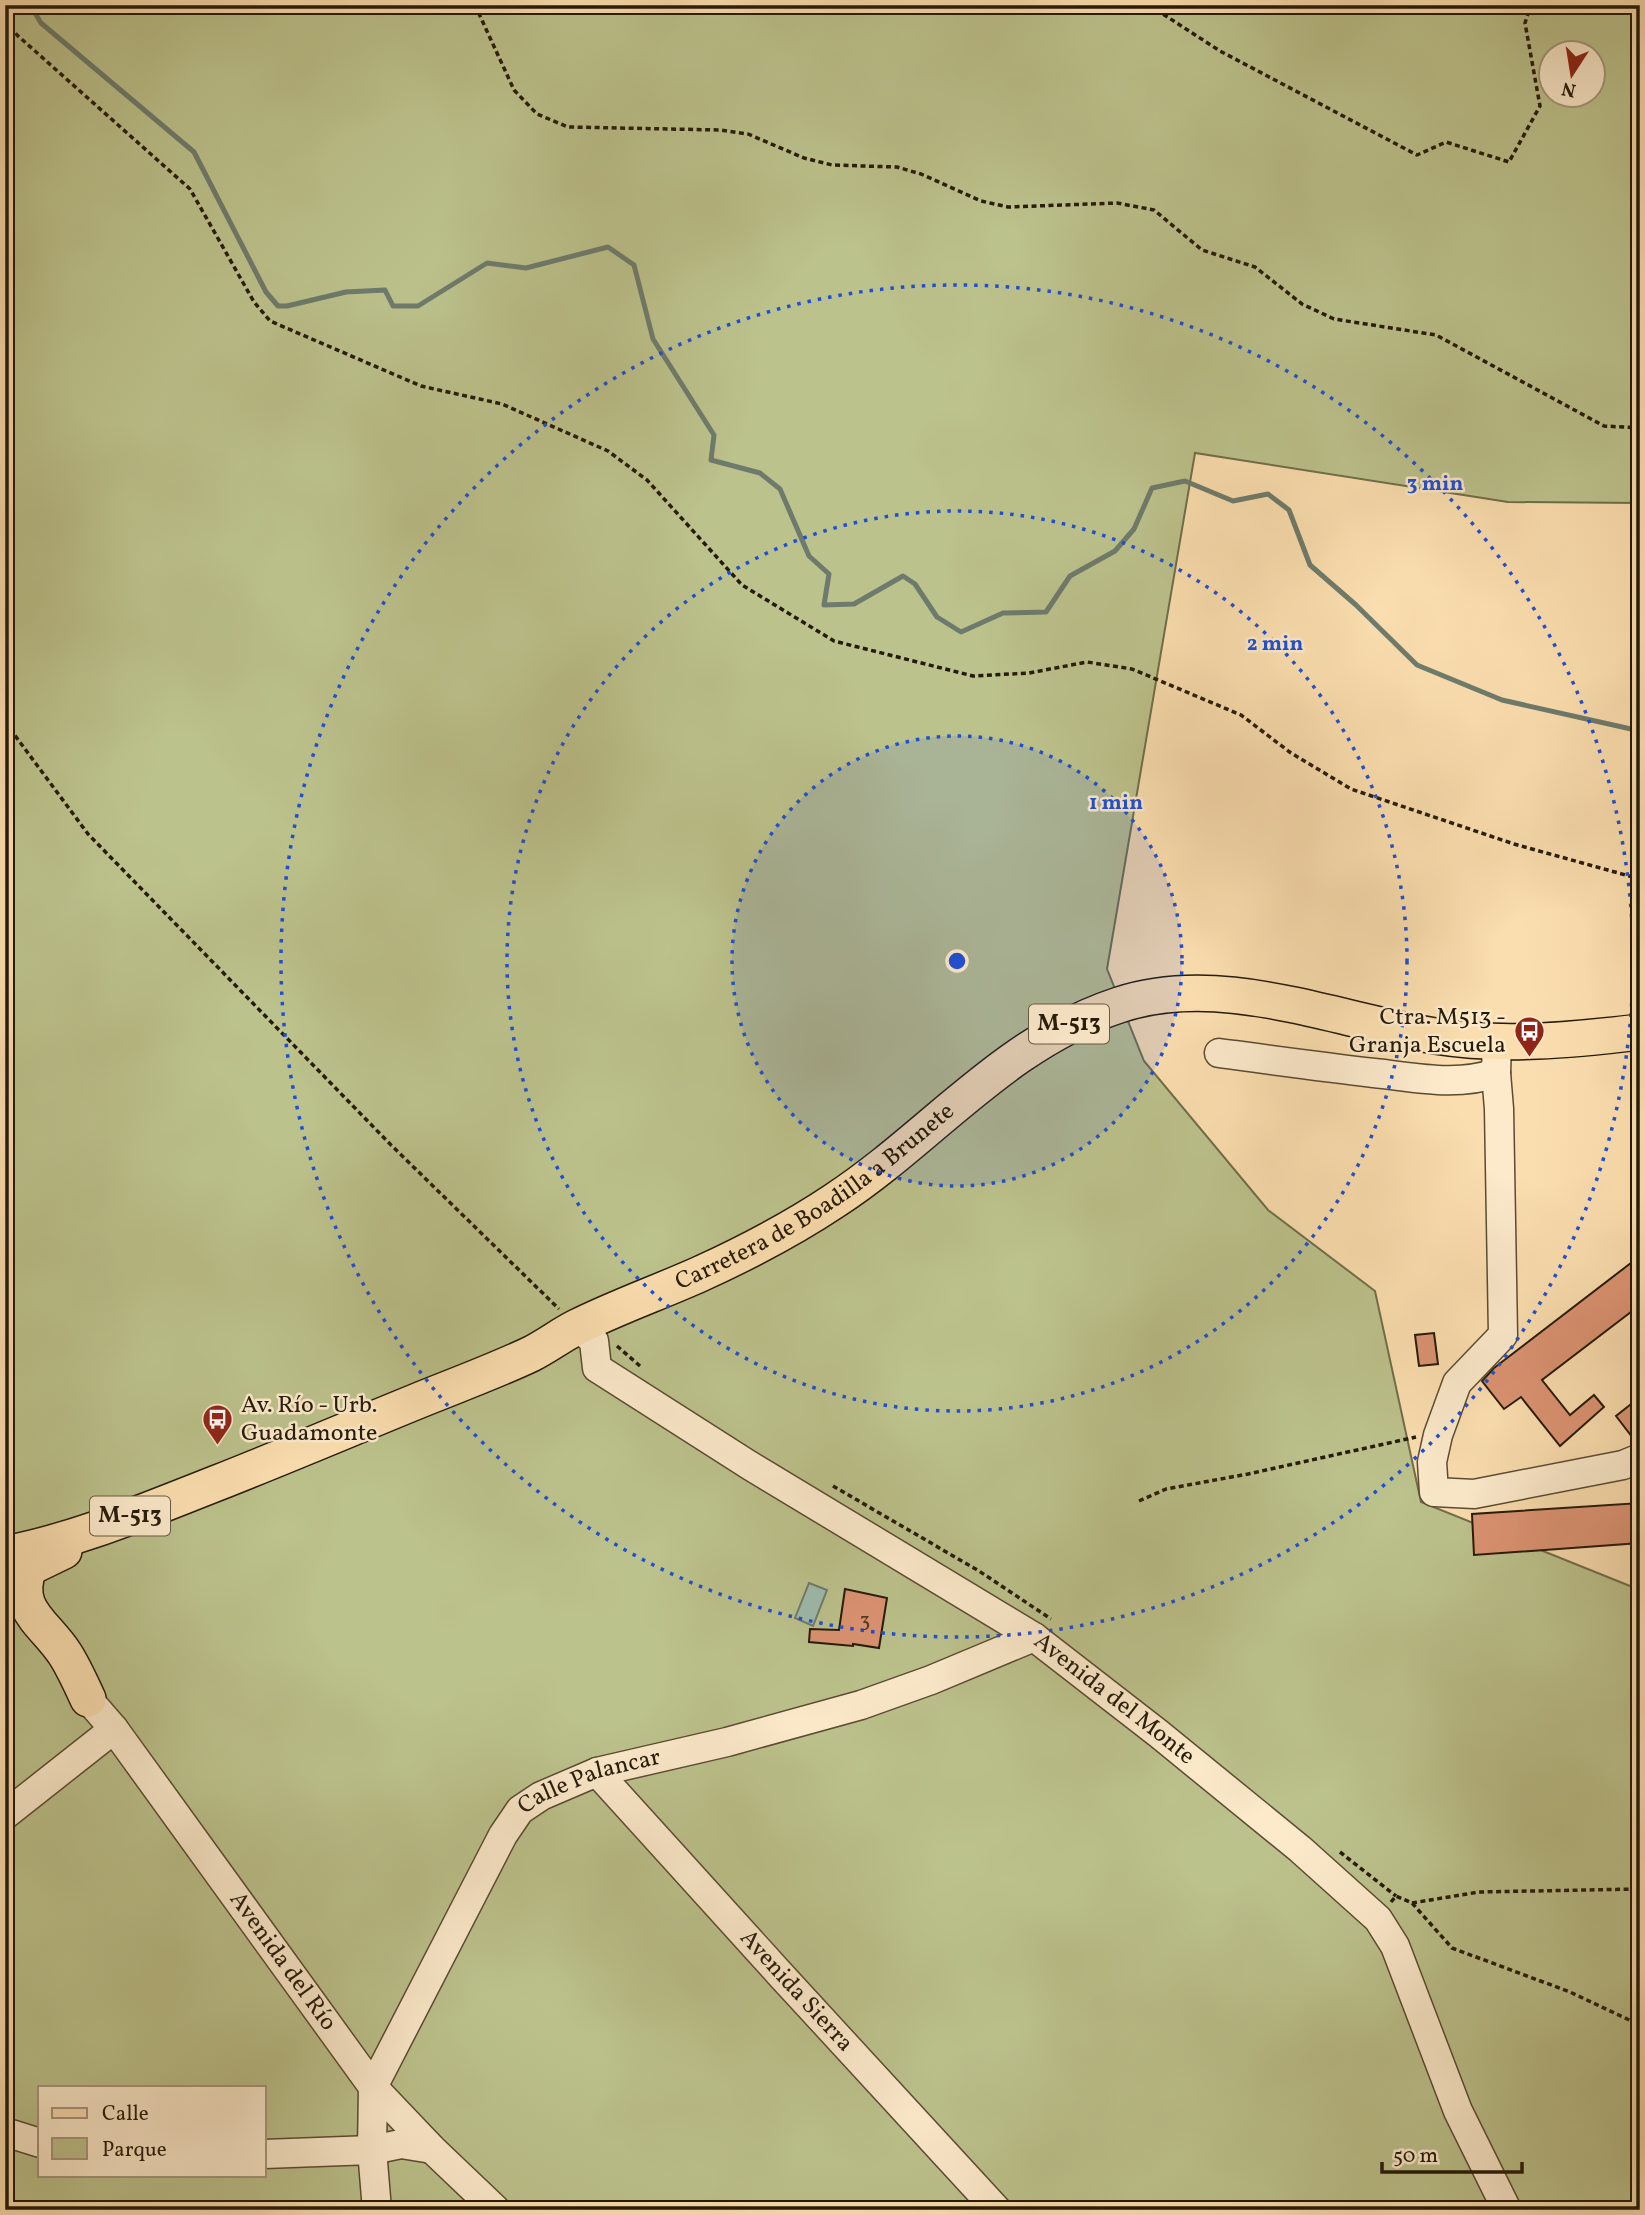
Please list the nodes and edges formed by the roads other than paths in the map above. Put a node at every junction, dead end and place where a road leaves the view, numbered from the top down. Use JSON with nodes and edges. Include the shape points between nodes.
{"nodes":[{"id":1,"x":1640,"y":1032,"type":"edge"},
{"id":2,"x":1219,"y":1053,"type":"dead end"},
{"id":3,"x":1496,"y":1057,"type":"junction"},
{"id":4,"x":578,"y":1327,"type":"junction"},
{"id":5,"x":1640,"y":1458,"type":"edge"},
{"id":6,"x":12,"y":1574,"type":"edge"},
{"id":7,"x":1034,"y":1637,"type":"junction"},
{"id":8,"x":88,"y":1699,"type":"joint"},
{"id":9,"x":114,"y":1729,"type":"junction"},
{"id":10,"x":597,"y":1772,"type":"junction"},
{"id":11,"x":5,"y":1815,"type":"edge"},
{"id":12,"x":373,"y":2087,"type":"junction"},
{"id":13,"x":5,"y":2132,"type":"edge"},
{"id":14,"x":38,"y":2142,"type":"edge"},
{"id":15,"x":432,"y":2149,"type":"junction"},
{"id":16,"x":372,"y":2150,"type":"junction"},
{"id":17,"x":266,"y":2154,"type":"edge"},
{"id":18,"x":1501,"y":2208,"type":"edge"},
{"id":19,"x":377,"y":2210,"type":"edge"},
{"id":20,"x":496,"y":2210,"type":"edge"},
{"id":21,"x":997,"y":2210,"type":"edge"}],
"edges":[{"from":1,"to":3,"type":"main road","name":"Carretera de Boadilla a Brunete","number":"M-513","via":[[1561,1041]]},
{"from":2,"to":3,"type":"street","via":[[1452,1081],[1481,1078]]},
{"from":3,"to":4,"type":"main road","name":"Carretera de Boadilla a Brunete","number":"M-513","via":[[1436,1037],[1261,998],[1182,995],[1122,1003],[1070,1024],[1005,1063],[865,1180],[822,1209],[705,1272]]},
{"from":3,"to":5,"type":"street","via":[[1503,1335],[1457,1382],[1438,1435],[1434,1492],[1474,1494]]},
{"from":4,"to":6,"type":"main road","name":"Carretera de Boadilla a Brunete","number":"M-513","via":[[533,1353],[253,1469],[53,1542]]},
{"from":4,"to":6,"type":"main road","number":"M-513","via":[[529,1338],[62,1519]]},
{"from":4,"to":7,"type":"street","name":"Avenida del Monte","via":[[594,1341],[597,1367]]},
{"from":6,"to":8,"type":"main road","via":[[66,1654]]},
{"from":7,"to":10,"type":"street","name":"Calle Palancar","via":[[861,1705]]},
{"from":7,"to":18,"type":"street","name":"Avenida del Monte","via":[[1256,1814],[1378,1919],[1395,1946]]},
{"from":8,"to":9,"type":"street","name":"Avenida del Río"},
{"from":9,"to":11,"type":"street"},
{"from":9,"to":12,"type":"street","name":"Avenida del Río"},
{"from":10,"to":12,"type":"street","name":"Calle Palancar","via":[[541,1796],[520,1811],[503,1835]]},
{"from":10,"to":21,"type":"street","name":"Avenida Sierra"},
{"from":12,"to":15,"type":"street","name":"Avenida del Río"},
{"from":12,"to":16,"type":"street","name":"Calle Palancar"},
{"from":13,"to":14,"type":"street"},
{"from":15,"to":16,"type":"street","via":[[401,2144]]},
{"from":15,"to":20,"type":"street","name":"Avenida del Río"},
{"from":16,"to":17,"type":"street"},
{"from":16,"to":19,"type":"street","name":"Calle Palancar"}]}
